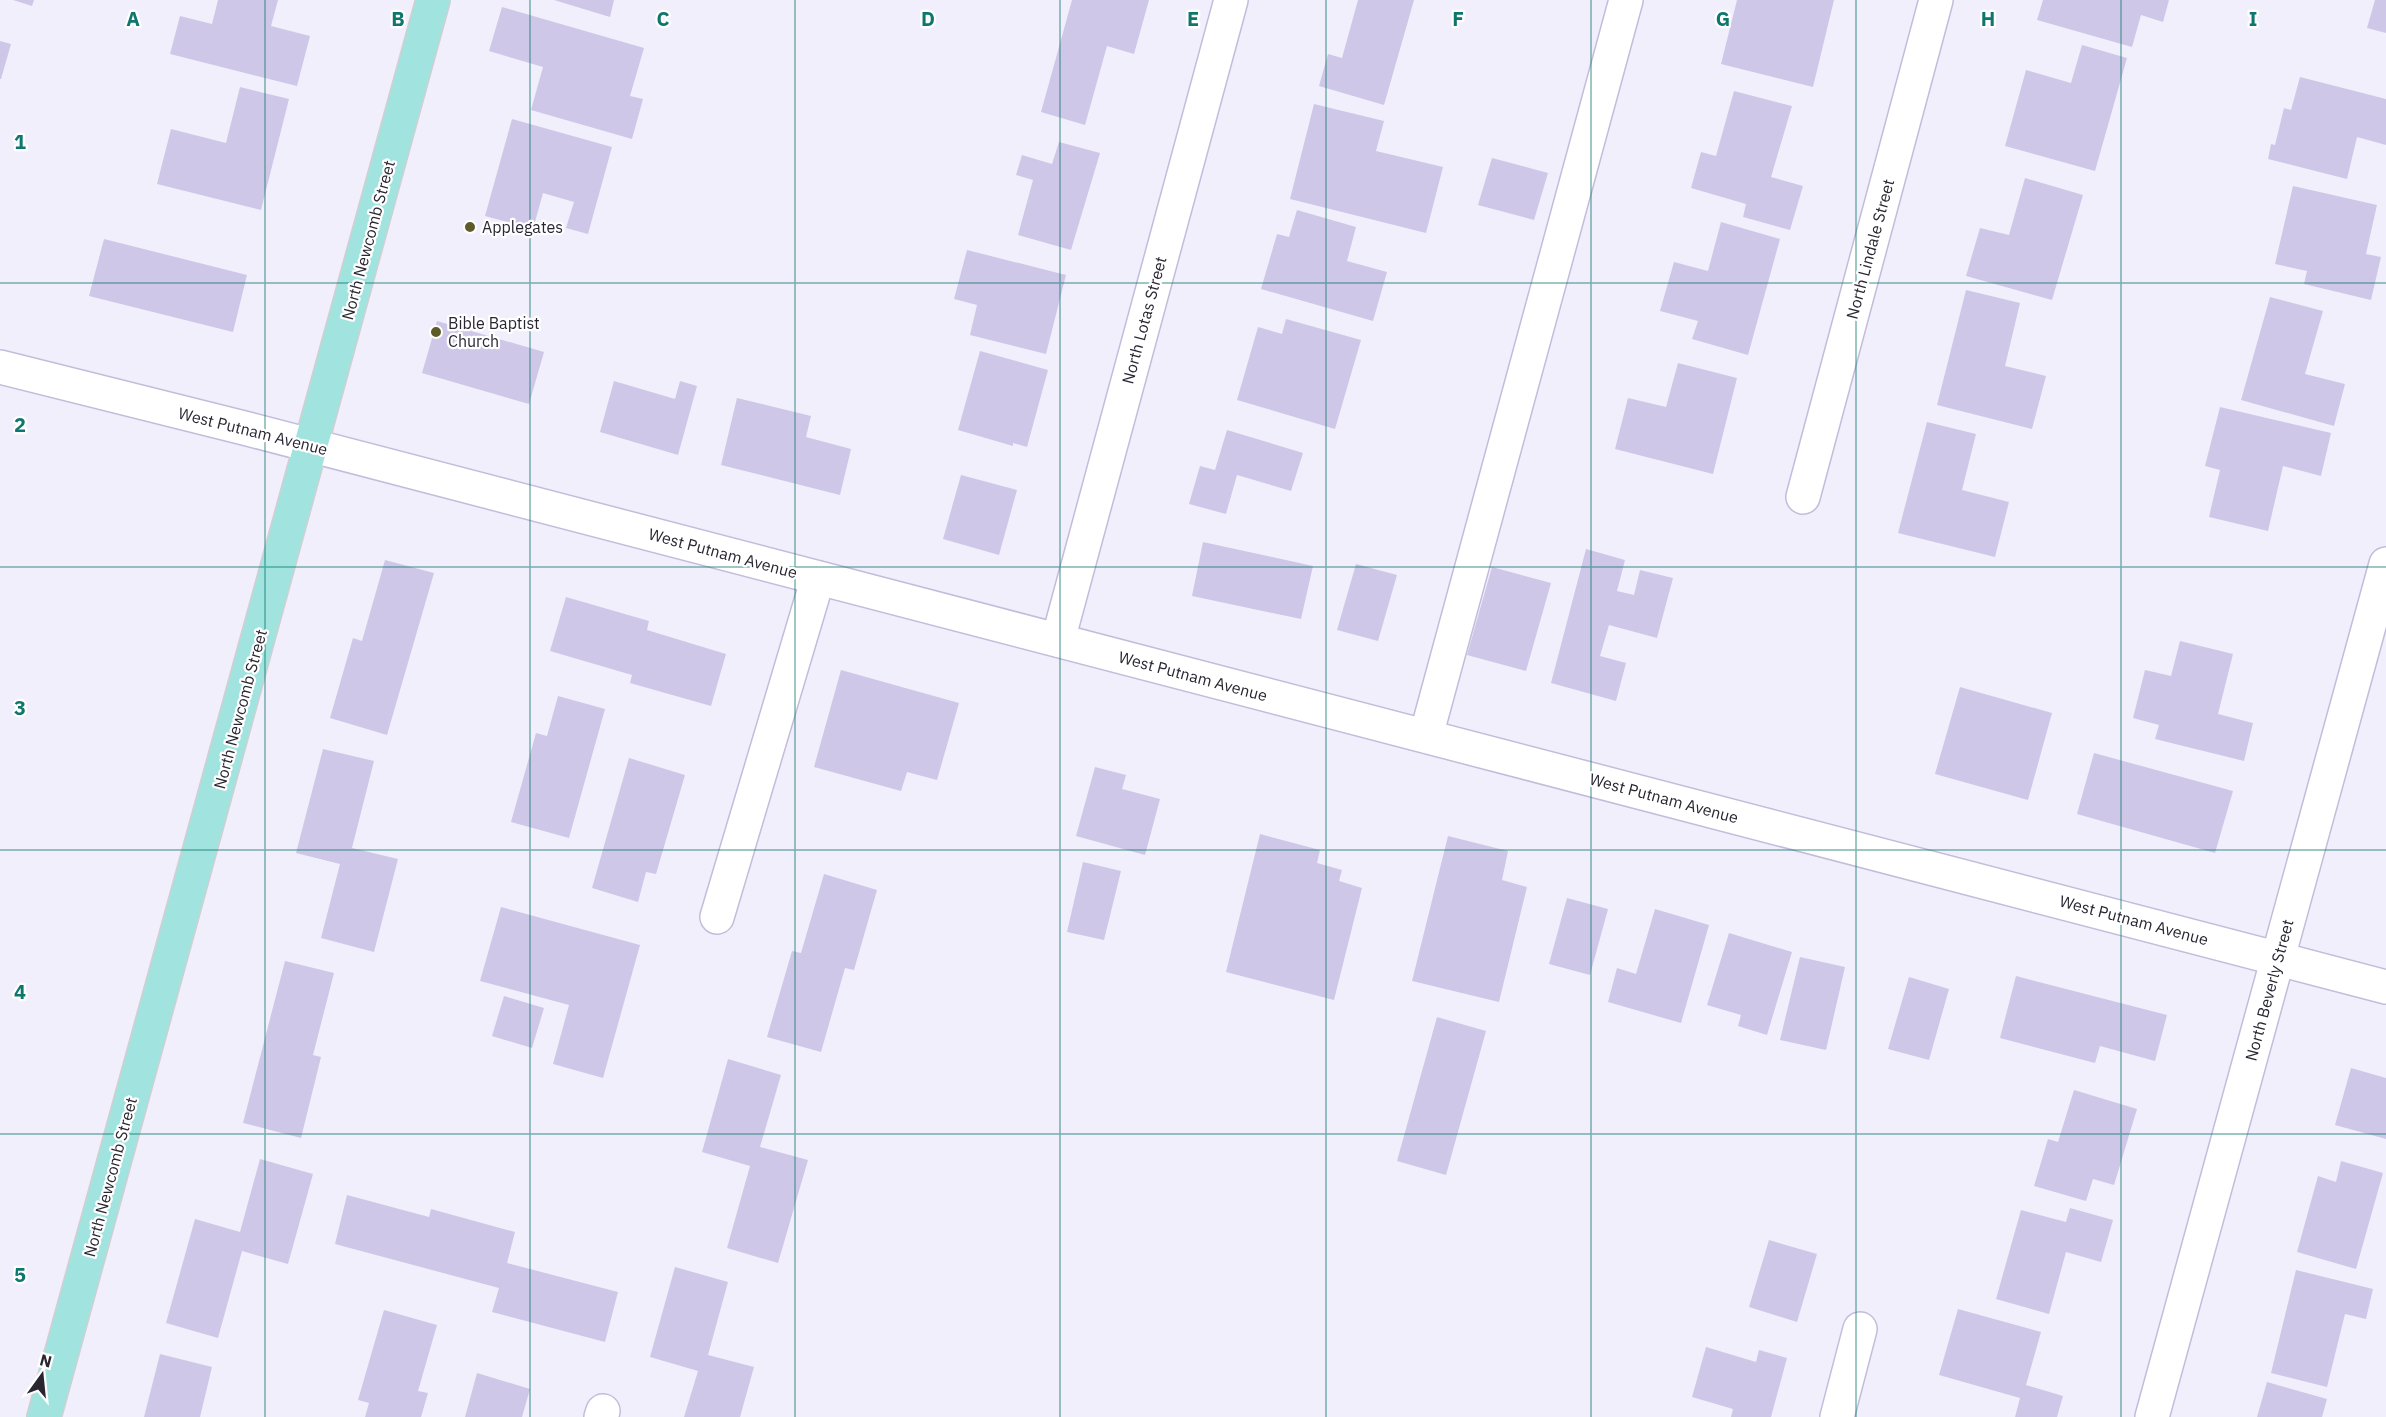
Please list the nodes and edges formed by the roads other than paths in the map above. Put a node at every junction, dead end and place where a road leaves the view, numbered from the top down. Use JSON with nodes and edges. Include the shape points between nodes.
{"nodes":[{"id":1,"x":433,"y":0,"type":"edge"},
{"id":2,"x":1231,"y":0,"type":"edge"},
{"id":3,"x":1626,"y":0,"type":"edge"},
{"id":4,"x":1936,"y":0,"type":"edge"},
{"id":5,"x":0,"y":367,"type":"edge"},
{"id":6,"x":312,"y":446,"type":"junction"},
{"id":7,"x":1803,"y":497,"type":"dead end"},
{"id":8,"x":2386,"y":564,"type":"edge"},
{"id":9,"x":818,"y":578,"type":"junction"},
{"id":10,"x":1058,"y":640,"type":"junction"},
{"id":11,"x":1426,"y":736,"type":"junction"},
{"id":12,"x":717,"y":917,"type":"dead end"},
{"id":13,"x":2278,"y":957,"type":"junction"},
{"id":14,"x":2386,"y":987,"type":"edge"},
{"id":15,"x":1860,"y":1329,"type":"dead end"},
{"id":16,"x":44,"y":1417,"type":"edge"},
{"id":17,"x":1837,"y":1417,"type":"edge"},
{"id":18,"x":2152,"y":1417,"type":"edge"}],
"edges":[{"from":1,"to":6,"type":"main road","name":"North Newcomb Street"},
{"from":2,"to":10,"type":"street","name":"North Lotas Street"},
{"from":3,"to":11,"type":"street"},
{"from":4,"to":7,"type":"street","name":"North Lindale Street"},
{"from":5,"to":6,"type":"street","name":"West Putnam Avenue"},
{"from":6,"to":9,"type":"street","name":"West Putnam Avenue"},
{"from":6,"to":16,"type":"main road","name":"North Newcomb Street"},
{"from":8,"to":13,"type":"street","name":"North Beverly Street"},
{"from":9,"to":10,"type":"street","name":"West Putnam Avenue"},
{"from":9,"to":12,"type":"street"},
{"from":10,"to":11,"type":"street","name":"West Putnam Avenue"},
{"from":11,"to":13,"type":"street","name":"West Putnam Avenue"},
{"from":13,"to":14,"type":"street","name":"West Putnam Avenue"},
{"from":13,"to":18,"type":"street","name":"North Beverly Street"},
{"from":15,"to":17,"type":"street"}]}
